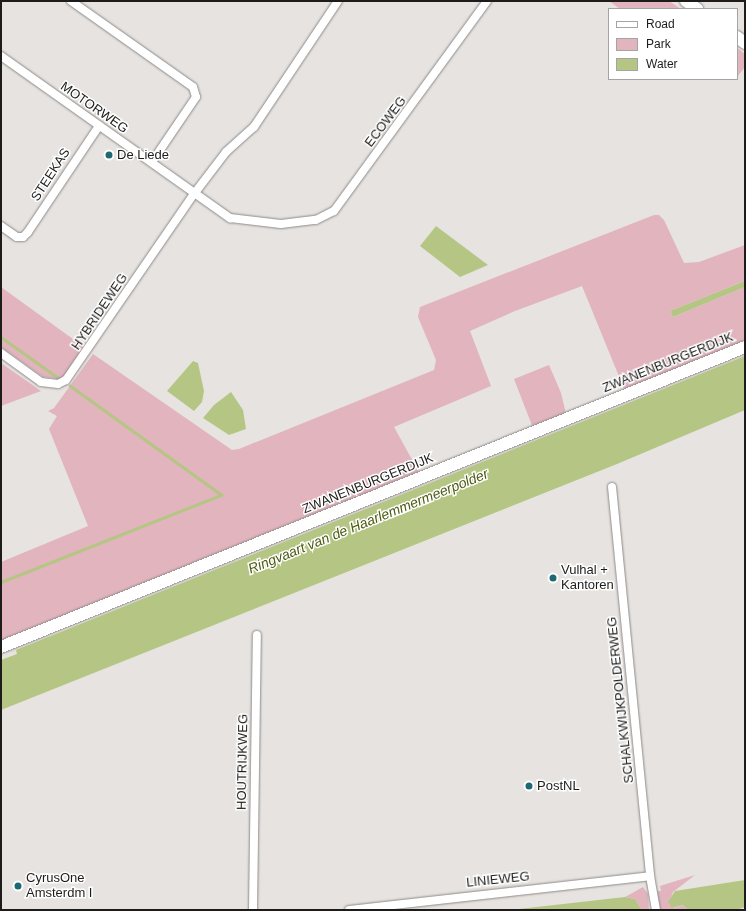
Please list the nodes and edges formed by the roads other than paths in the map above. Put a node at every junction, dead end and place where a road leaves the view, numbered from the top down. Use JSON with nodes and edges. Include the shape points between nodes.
{"nodes":[{"id":1,"x":71,"y":1,"type":"edge"},
{"id":2,"x":338,"y":1,"type":"edge"},
{"id":3,"x":488,"y":1,"type":"edge"},
{"id":4,"x":686,"y":1,"type":"edge"},
{"id":5,"x":696,"y":8,"type":"edge"},
{"id":6,"x":1,"y":56,"type":"edge"},
{"id":7,"x":99,"y":126,"type":"junction"},
{"id":8,"x":152,"y":162,"type":"junction"},
{"id":9,"x":194,"y":194,"type":"junction"},
{"id":10,"x":281,"y":224,"type":"joint"},
{"id":11,"x":1,"y":226,"type":"edge"},
{"id":12,"x":745,"y":347,"type":"edge"},
{"id":13,"x":1,"y":353,"type":"edge"},
{"id":14,"x":612,"y":487,"type":"dead end"},
{"id":15,"x":257,"y":634,"type":"dead end"},
{"id":16,"x":1,"y":647,"type":"edge"},
{"id":17,"x":650,"y":876,"type":"junction"},
{"id":18,"x":253,"y":910,"type":"edge"},
{"id":19,"x":349,"y":910,"type":"edge"},
{"id":20,"x":656,"y":910,"type":"edge"}],
"edges":[{"from":1,"to":8,"type":"street","via":[[193,87],[196,97]]},
{"from":2,"to":9,"type":"street","name":"HYBRIDEWEG","via":[[254,127],[226,152]]},
{"from":3,"to":10,"type":"street","name":"ECOWEG","via":[[334,211],[316,220]]},
{"from":4,"to":5,"type":"street"},
{"from":6,"to":7,"type":"street","name":"MOTORWEG"},
{"from":7,"to":8,"type":"street","name":"MOTORWEG"},
{"from":7,"to":11,"type":"street","name":"STEEKAS","via":[[22,238],[17,238]]},
{"from":8,"to":9,"type":"street","name":"MOTORWEG"},
{"from":9,"to":10,"type":"street","name":"MOTORWEG","via":[[230,218]]},
{"from":9,"to":13,"type":"street","name":"HYBRIDEWEG","via":[[66,380],[58,384],[41,382]]},
{"from":12,"to":16,"type":"street","name":"ZWANENBURGERDIJK"},
{"from":14,"to":17,"type":"street","name":"SCHALKWIJKPOLDERWEG"},
{"from":15,"to":18,"type":"street","name":"HOUTRIJKWEG"},
{"from":17,"to":19,"type":"street","name":"LINIEWEG"},
{"from":17,"to":20,"type":"street","name":"SCHALKWIJKPOLDERWEG"}]}
